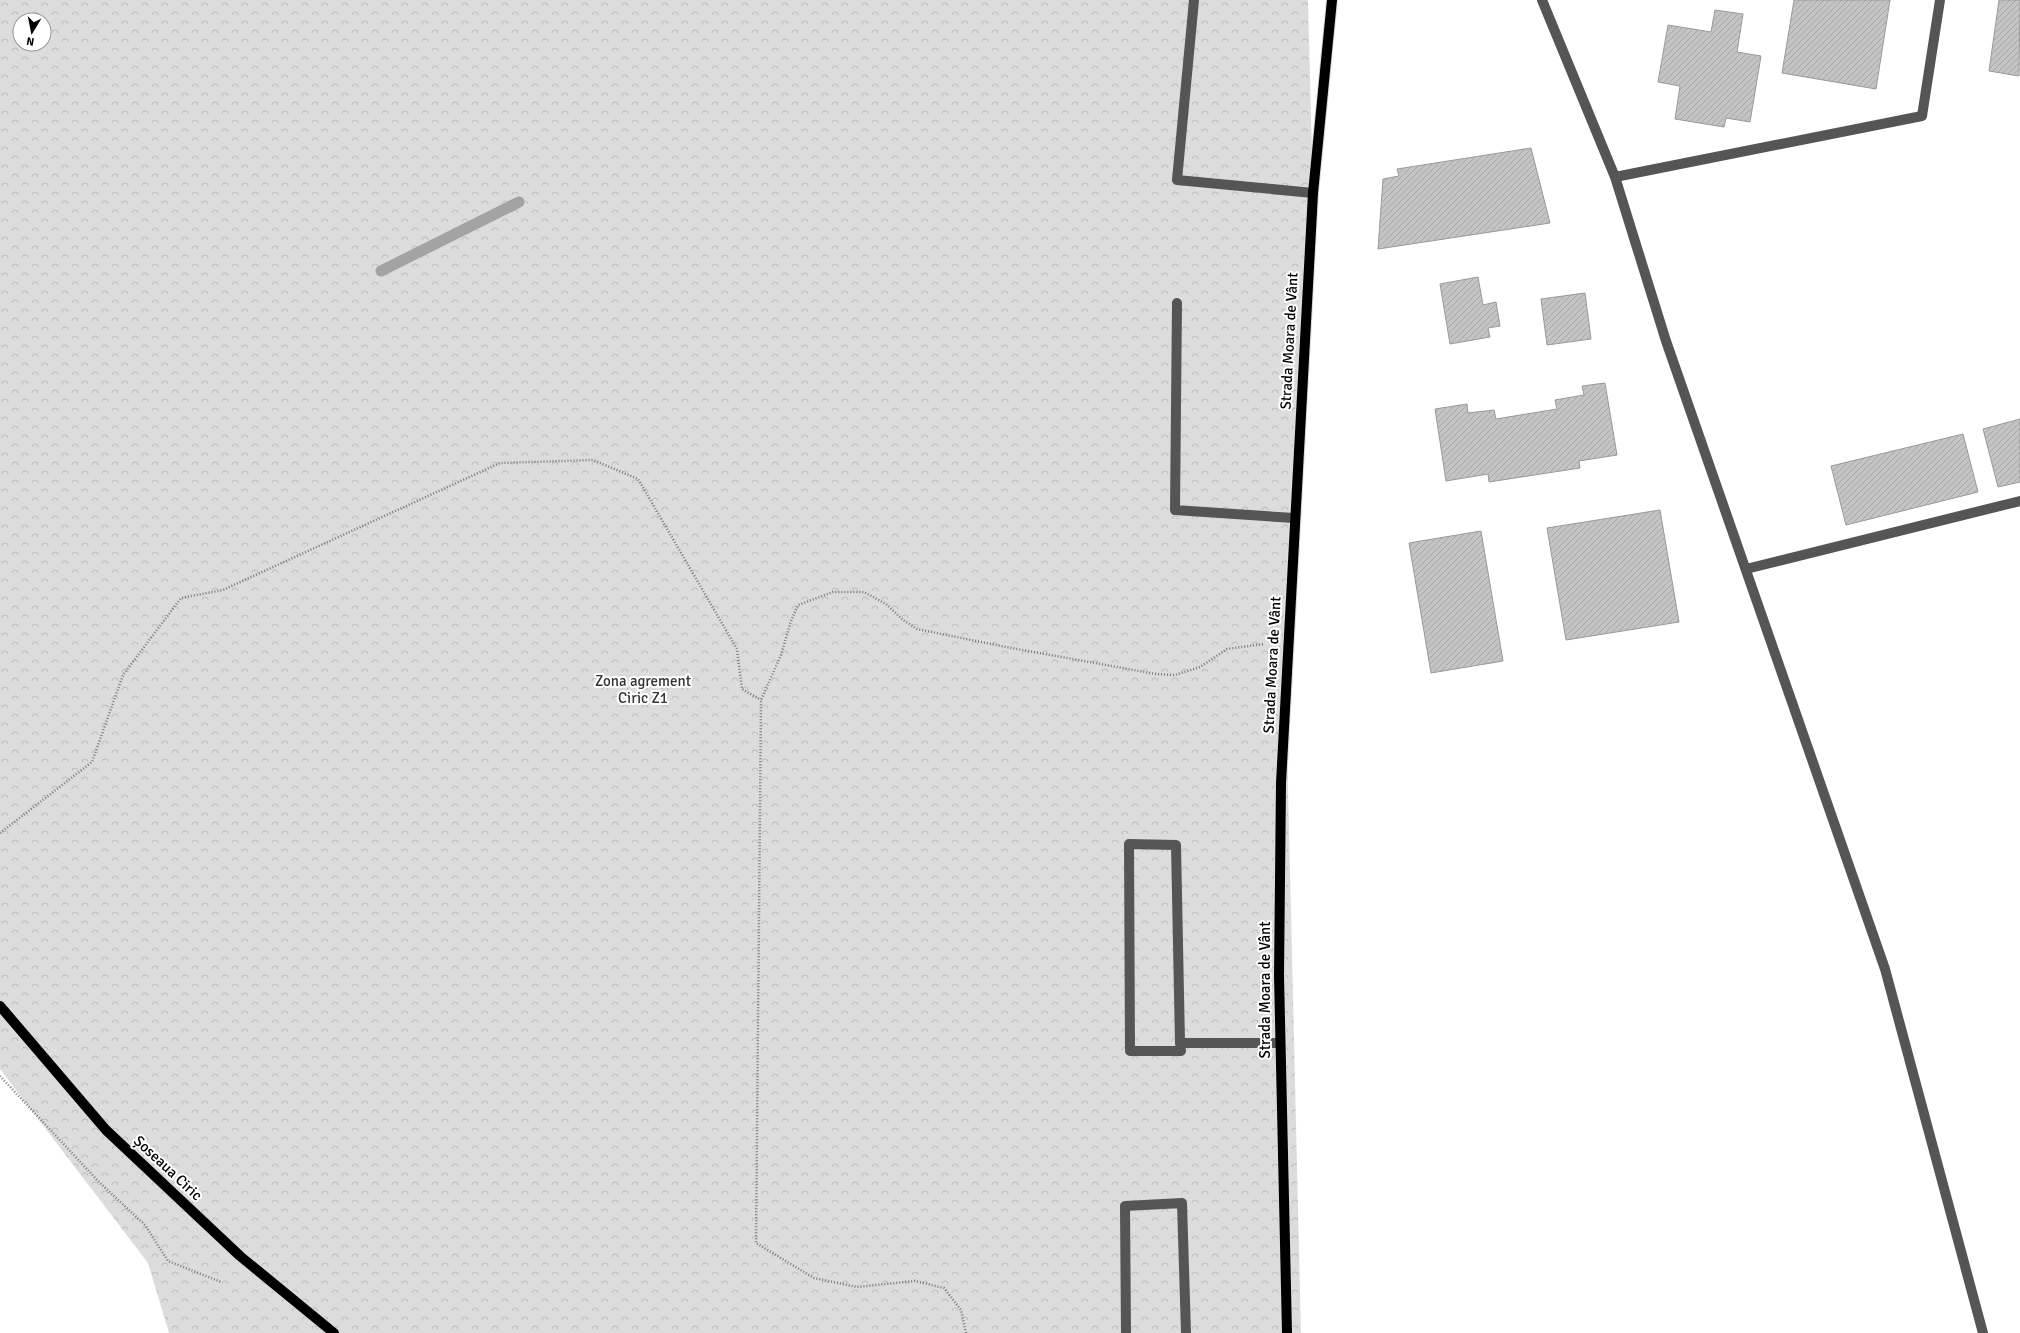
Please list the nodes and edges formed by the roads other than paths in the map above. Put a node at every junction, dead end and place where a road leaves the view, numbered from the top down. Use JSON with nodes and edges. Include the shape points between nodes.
{"nodes":[{"id":1,"x":1194,"y":0,"type":"edge"},
{"id":2,"x":1332,"y":0,"type":"edge"},
{"id":3,"x":1542,"y":0,"type":"edge"},
{"id":4,"x":1940,"y":0,"type":"edge"},
{"id":5,"x":1615,"y":177,"type":"junction"},
{"id":6,"x":1313,"y":193,"type":"junction"},
{"id":7,"x":1177,"y":303,"type":"dead end"},
{"id":8,"x":2020,"y":501,"type":"edge"},
{"id":9,"x":1294,"y":518,"type":"junction"},
{"id":10,"x":1746,"y":569,"type":"junction"},
{"id":11,"x":0,"y":1006,"type":"edge"},
{"id":12,"x":1180,"y":1043,"type":"junction"},
{"id":13,"x":1280,"y":1043,"type":"junction"},
{"id":14,"x":334,"y":1333,"type":"edge"},
{"id":15,"x":1126,"y":1333,"type":"edge"},
{"id":16,"x":1186,"y":1333,"type":"edge"},
{"id":17,"x":1286,"y":1333,"type":"edge"},
{"id":18,"x":1983,"y":1333,"type":"edge"}],
"edges":[{"from":1,"to":6,"type":"lane","via":[[1177,180]]},
{"from":2,"to":6,"type":"main road","name":"Strada Moara de Vânt"},
{"from":3,"to":5,"type":"lane"},
{"from":4,"to":5,"type":"lane","via":[[1922,116]]},
{"from":5,"to":10,"type":"lane","via":[[1666,341]]},
{"from":6,"to":9,"type":"main road","name":"Strada Moara de Vânt"},
{"from":7,"to":9,"type":"lane","via":[[1175,510]]},
{"from":8,"to":10,"type":"lane"},
{"from":9,"to":13,"type":"main road","name":"Strada Moara de Vânt","via":[[1281,783]]},
{"from":10,"to":18,"type":"lane","via":[[1885,969]]},
{"from":11,"to":14,"type":"main road","name":"Șoseaua Ciric","via":[[106,1130],[240,1256]]},
{"from":12,"to":12,"type":"lane","via":[[1176,845],[1129,844],[1130,1051],[1181,1051]]},
{"from":12,"to":13,"type":"lane"},
{"from":13,"to":17,"type":"main road","name":"Strada Moara de Vânt"},
{"from":15,"to":16,"type":"lane","via":[[1125,1206],[1182,1203]]}]}
